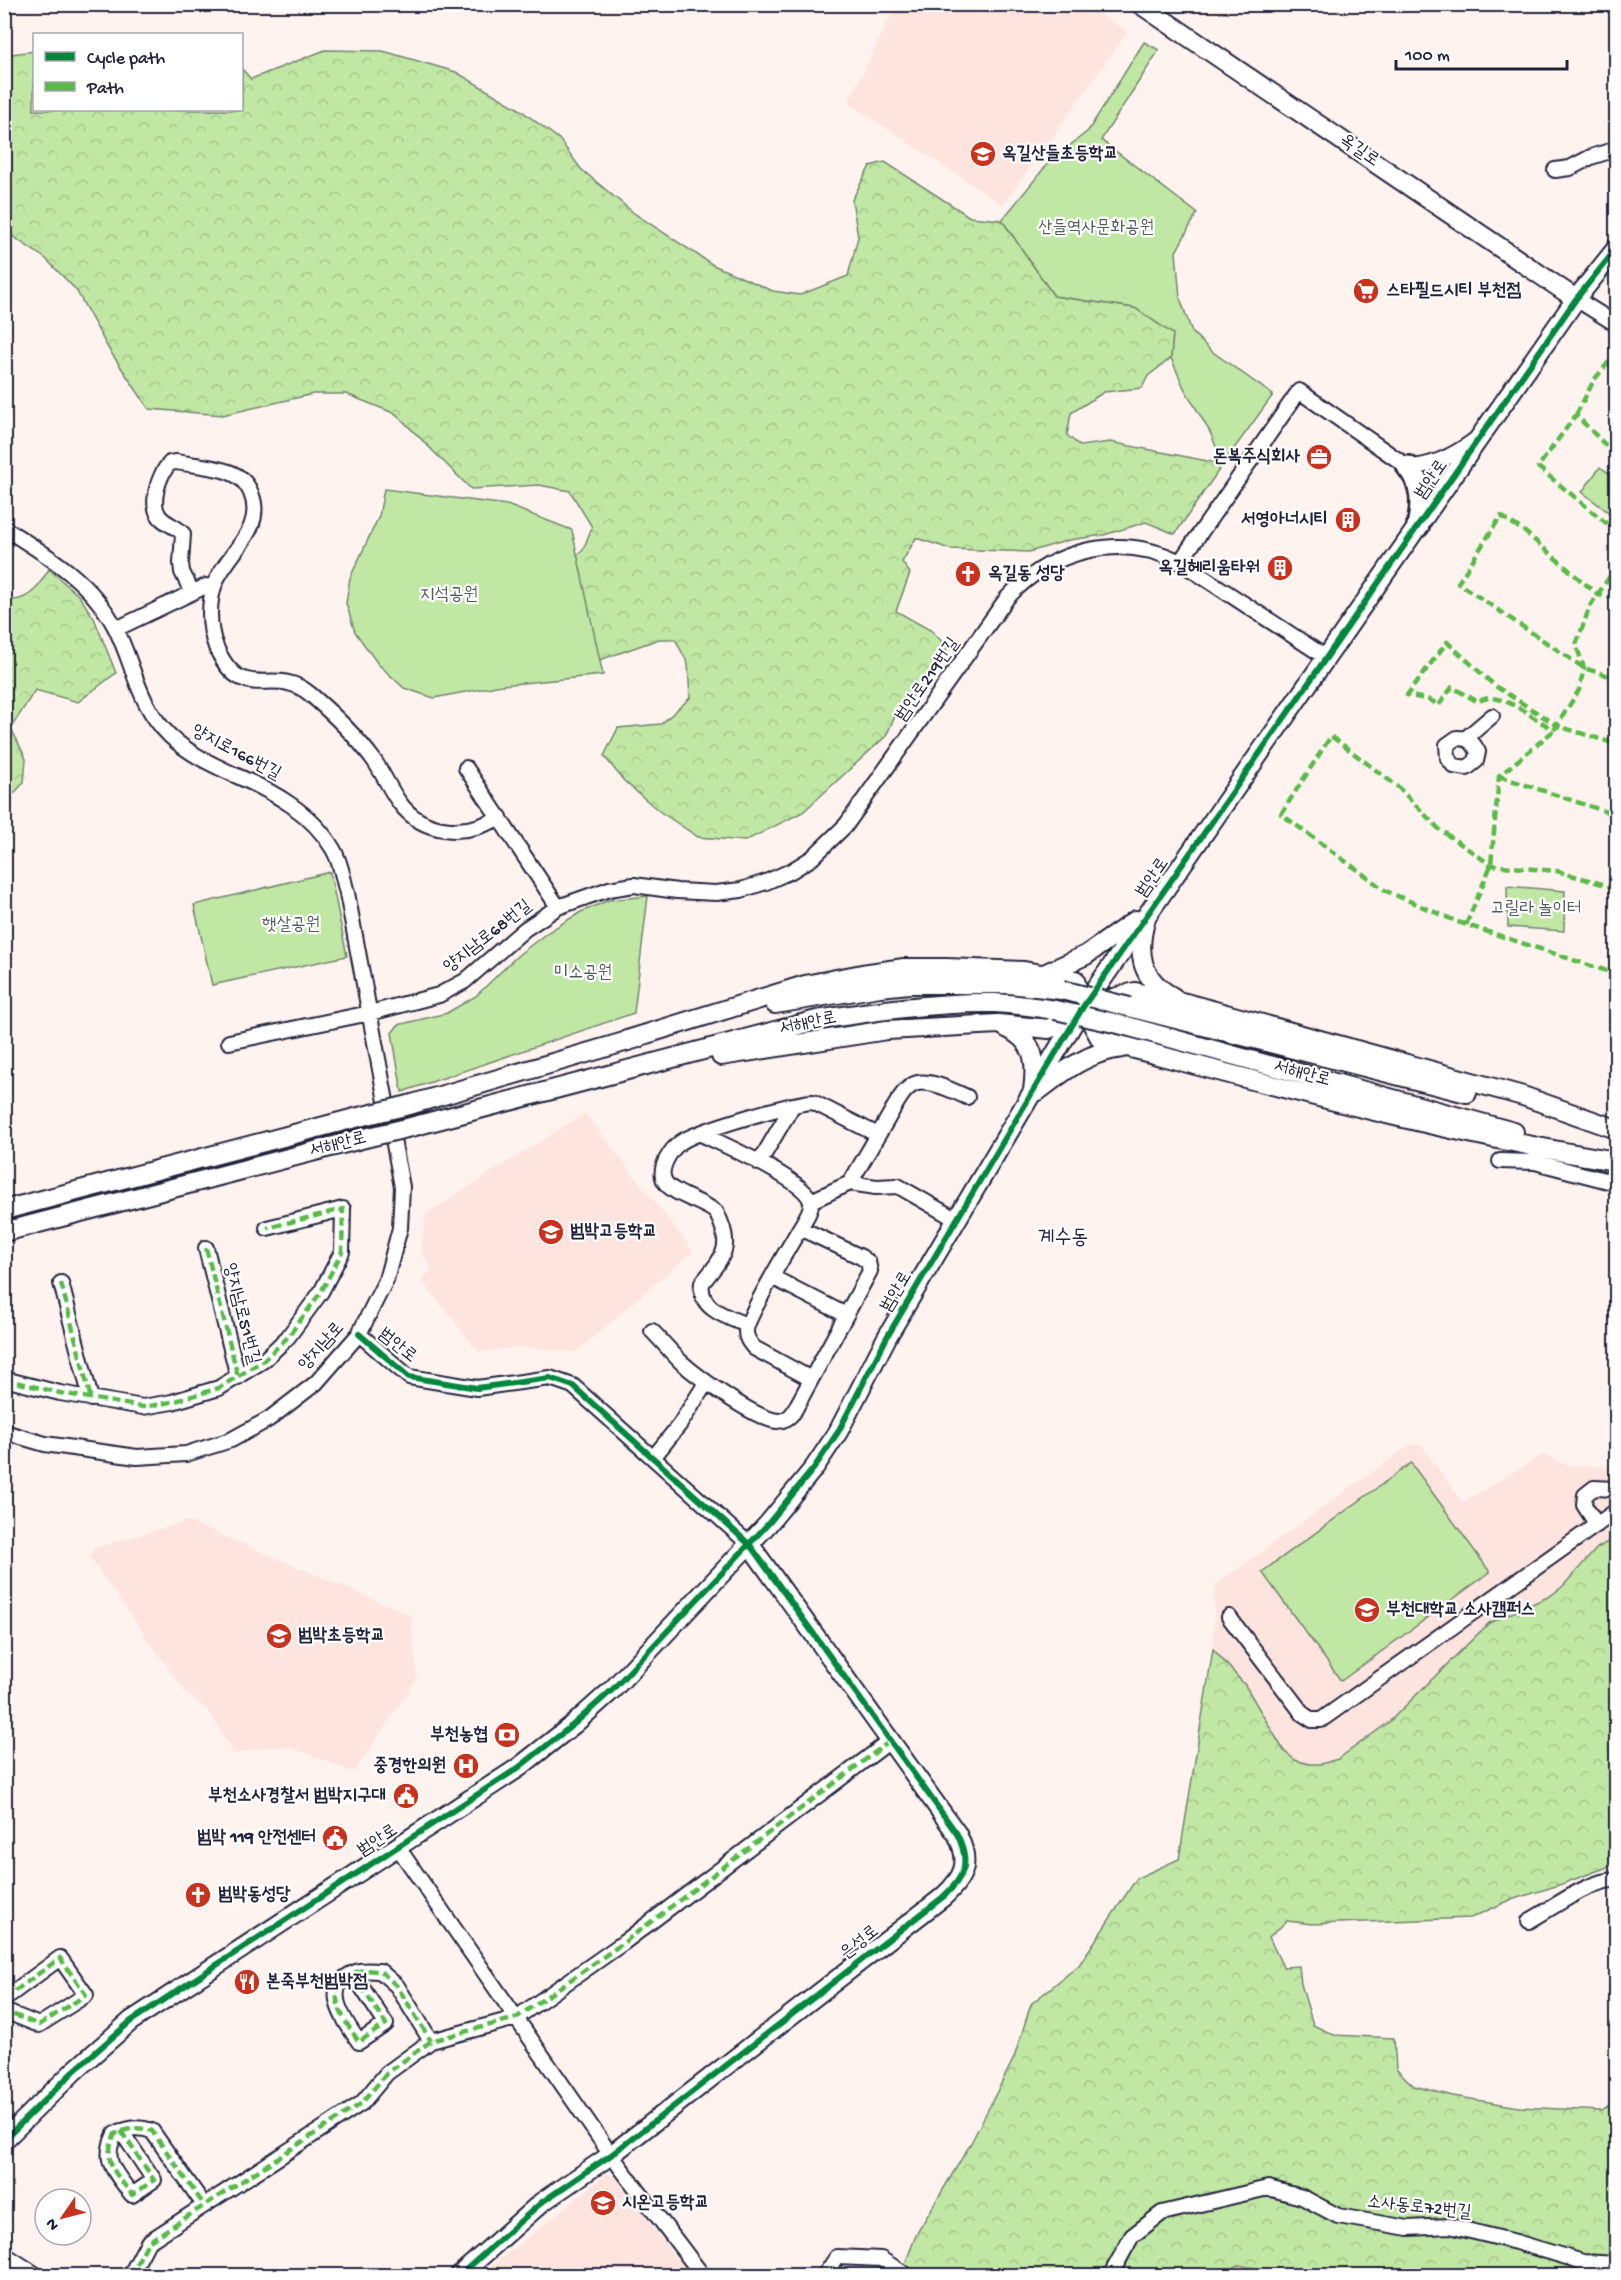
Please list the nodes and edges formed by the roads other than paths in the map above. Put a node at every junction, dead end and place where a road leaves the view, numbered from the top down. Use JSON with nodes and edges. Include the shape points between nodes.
{"nodes":[{"id":1,"x":1140,"y":4,"type":"edge"},
{"id":2,"x":1617,"y":149,"type":"edge"},
{"id":3,"x":1555,"y":170,"type":"dead end"},
{"id":4,"x":1617,"y":249,"type":"edge"},
{"id":5,"x":1576,"y":299,"type":"junction"},
{"id":6,"x":1617,"y":324,"type":"edge"},
{"id":7,"x":1481,"y":436,"type":"junction"},
{"id":8,"x":1408,"y":467,"type":"junction"},
{"id":9,"x":1418,"y":526,"type":"junction"},
{"id":10,"x":4,"y":528,"type":"edge"},
{"id":11,"x":1180,"y":562,"type":"junction"},
{"id":12,"x":206,"y":586,"type":"dead end"},
{"id":13,"x":192,"y":592,"type":"junction"},
{"id":14,"x":116,"y":629,"type":"junction"},
{"id":15,"x":1327,"y":658,"type":"junction"},
{"id":16,"x":1492,"y":716,"type":"dead end"},
{"id":17,"x":1466,"y":738,"type":"dead end"},
{"id":18,"x":466,"y":768,"type":"dead end"},
{"id":19,"x":500,"y":817,"type":"junction"},
{"id":20,"x":558,"y":907,"type":"junction"},
{"id":21,"x":1149,"y":910,"type":"junction"},
{"id":22,"x":1044,"y":974,"type":"junction"},
{"id":23,"x":1185,"y":1003,"type":"junction"},
{"id":24,"x":1083,"y":1007,"type":"junction"},
{"id":25,"x":370,"y":1013,"type":"junction"},
{"id":26,"x":998,"y":1024,"type":"junction"},
{"id":27,"x":627,"y":1040,"type":"junction"},
{"id":28,"x":229,"y":1042,"type":"dead end"},
{"id":29,"x":1127,"y":1047,"type":"junction"},
{"id":30,"x":634,"y":1069,"type":"junction"},
{"id":31,"x":1032,"y":1095,"type":"junction"},
{"id":32,"x":967,"y":1097,"type":"dead end"},
{"id":33,"x":793,"y":1105,"type":"junction"},
{"id":34,"x":1617,"y":1130,"type":"edge"},
{"id":35,"x":701,"y":1134,"type":"junction"},
{"id":36,"x":878,"y":1134,"type":"junction"},
{"id":37,"x":1617,"y":1160,"type":"edge"},
{"id":38,"x":1500,"y":1161,"type":"dead end"},
{"id":39,"x":759,"y":1163,"type":"junction"},
{"id":40,"x":850,"y":1183,"type":"junction"},
{"id":41,"x":1617,"y":1183,"type":"edge"},
{"id":42,"x":811,"y":1201,"type":"junction"},
{"id":43,"x":4,"y":1210,"type":"edge"},
{"id":44,"x":957,"y":1220,"type":"junction"},
{"id":45,"x":800,"y":1227,"type":"junction"},
{"id":46,"x":267,"y":1228,"type":"dead end"},
{"id":47,"x":4,"y":1232,"type":"edge"},
{"id":48,"x":206,"y":1248,"type":"dead end"},
{"id":49,"x":772,"y":1277,"type":"junction"},
{"id":50,"x":61,"y":1283,"type":"dead end"},
{"id":51,"x":846,"y":1315,"type":"junction"},
{"id":52,"x":747,"y":1325,"type":"junction"},
{"id":53,"x":652,"y":1331,"type":"dead end"},
{"id":54,"x":359,"y":1334,"type":"junction"},
{"id":55,"x":238,"y":1377,"type":"junction"},
{"id":56,"x":811,"y":1378,"type":"junction"},
{"id":57,"x":4,"y":1379,"type":"edge"},
{"id":58,"x":706,"y":1383,"type":"junction"},
{"id":59,"x":91,"y":1399,"type":"junction"},
{"id":60,"x":4,"y":1432,"type":"edge"},
{"id":61,"x":653,"y":1458,"type":"junction"},
{"id":62,"x":1617,"y":1489,"type":"edge"},
{"id":63,"x":1617,"y":1511,"type":"edge"},
{"id":64,"x":1597,"y":1525,"type":"junction"},
{"id":65,"x":750,"y":1545,"type":"junction"},
{"id":66,"x":1229,"y":1617,"type":"dead end"},
{"id":67,"x":890,"y":1742,"type":"junction"},
{"id":68,"x":397,"y":1846,"type":"junction"},
{"id":69,"x":1617,"y":1880,"type":"edge"},
{"id":70,"x":1529,"y":1921,"type":"dead end"},
{"id":71,"x":353,"y":1974,"type":"junction"},
{"id":72,"x":4,"y":1999,"type":"edge"},
{"id":73,"x":12,"y":2014,"type":"dead end"},
{"id":74,"x":516,"y":2018,"type":"junction"},
{"id":75,"x":431,"y":2041,"type":"junction"},
{"id":76,"x":121,"y":2131,"type":"dead end"},
{"id":77,"x":4,"y":2140,"type":"edge"},
{"id":78,"x":610,"y":2155,"type":"junction"},
{"id":79,"x":204,"y":2205,"type":"junction"},
{"id":80,"x":4,"y":2254,"type":"edge"},
{"id":81,"x":1617,"y":2264,"type":"edge"},
{"id":82,"x":38,"y":2276,"type":"edge"},
{"id":83,"x":130,"y":2276,"type":"edge"},
{"id":84,"x":459,"y":2276,"type":"edge"},
{"id":85,"x":703,"y":2276,"type":"edge"},
{"id":86,"x":824,"y":2276,"type":"edge"},
{"id":87,"x":908,"y":2276,"type":"edge"},
{"id":88,"x":1110,"y":2276,"type":"edge"}],
"edges":[{"from":1,"to":5,"type":"main road","name":"옥길로"},
{"from":2,"to":3,"type":"street"},
{"from":4,"to":5,"type":"main road","name":"범안로"},
{"from":5,"to":6,"type":"street"},
{"from":5,"to":7,"type":"main road","name":"범안로"},
{"from":7,"to":8,"type":"street","name":"범안로","via":[[1444,458]]},
{"from":7,"to":9,"type":"main road","name":"범안로"},
{"from":8,"to":9,"type":"main road","via":[[1420,489],[1422,508]]},
{"from":8,"to":11,"type":"street","name":"범안로","via":[[1299,391]]},
{"from":9,"to":15,"type":"main road","name":"범안로"},
{"from":10,"to":14,"type":"street","name":"양지로166번길","via":[[77,577],[102,605]]},
{"from":11,"to":15,"type":"street","name":"범안로219번길"},
{"from":11,"to":20,"type":"street","name":"범안로219번길","via":[[1150,550],[1102,547],[1062,558],[1028,578],[998,610],[846,825],[812,858],[791,871],[728,892],[622,886]]},
{"from":12,"to":13,"type":"street"},
{"from":13,"to":14,"type":"street"},
{"from":13,"to":19,"type":"street","via":[[182,572],[183,534],[156,511],[161,476],[170,463],[176,462],[230,472],[242,479],[253,497],[256,509],[250,531],[229,557],[211,597],[211,633],[232,674],[248,681],[284,683],[308,693],[356,740],[399,802],[422,823],[459,831]]},
{"from":14,"to":25,"type":"street","name":"양지로166번길","via":[[144,701],[157,723],[190,752],[287,801],[308,818],[334,850],[347,893]]},
{"from":15,"to":21,"type":"main road","name":"범안로"},
{"from":16,"to":17,"type":"street"},
{"from":18,"to":19,"type":"street"},
{"from":19,"to":20,"type":"street"},
{"from":20,"to":25,"type":"street","name":"양지남로68번길","via":[[525,929],[456,987],[421,1001]]},
{"from":21,"to":22,"type":"main road","via":[[1086,955]]},
{"from":21,"to":23,"type":"main road","via":[[1144,927],[1145,970],[1161,990]]},
{"from":21,"to":24,"type":"main road","name":"범안로"},
{"from":22,"to":24,"type":"main road","via":[[1075,980]]},
{"from":22,"to":27,"type":"main road","via":[[946,968],[862,974],[805,985]]},
{"from":23,"to":24,"type":"main road","via":[[1135,992]]},
{"from":23,"to":34,"type":"main road","via":[[1523,1096]]},
{"from":24,"to":26,"type":"main road","via":[[1049,1029]]},
{"from":24,"to":29,"type":"main road","via":[[1101,1040]]},
{"from":24,"to":31,"type":"main road","name":"범안로"},
{"from":25,"to":28,"type":"street","name":"양지남로68번길"},
{"from":25,"to":54,"type":"street","name":"양지남로","via":[[402,1187],[400,1227],[386,1280]]},
{"from":26,"to":30,"type":"main road","via":[[887,1029]]},
{"from":26,"to":31,"type":"main road","via":[[1028,1042],[1032,1051]]},
{"from":27,"to":34,"type":"main road","name":"서해안로","bridge":true,"via":[[786,1001],[880,987],[1009,984],[1062,990]]},
{"from":27,"to":43,"type":"main road","name":"서해안로","bridge":true,"via":[[409,1105]]},
{"from":29,"to":31,"type":"main road","via":[[1089,1056]]},
{"from":29,"to":37,"type":"main road","via":[[1425,1124],[1544,1150]]},
{"from":30,"to":37,"type":"main road","name":"서해안로","bridge":true,"via":[[786,1027],[879,1010],[998,1003],[1119,1024]]},
{"from":30,"to":47,"type":"main road","name":"서해안로","bridge":true},
{"from":31,"to":44,"type":"main road","name":"범안로"},
{"from":32,"to":36,"type":"street","via":[[939,1084],[915,1082],[901,1096]]},
{"from":33,"to":35,"type":"street"},
{"from":33,"to":36,"type":"street","via":[[813,1102]]},
{"from":33,"to":39,"type":"street"},
{"from":35,"to":39,"type":"street"},
{"from":35,"to":52,"type":"street","via":[[680,1143],[667,1160],[663,1175],[671,1188],[716,1212],[726,1235],[725,1249],[721,1261],[702,1283],[703,1299],[726,1317]]},
{"from":36,"to":40,"type":"street"},
{"from":38,"to":41,"type":"street","via":[[1535,1162]]},
{"from":39,"to":42,"type":"street","via":[[794,1184]]},
{"from":40,"to":42,"type":"street"},
{"from":40,"to":44,"type":"street","via":[[898,1186]]},
{"from":42,"to":45,"type":"street"},
{"from":44,"to":65,"type":"main road","name":"범안로","via":[[887,1337],[838,1432],[801,1486]]},
{"from":45,"to":49,"type":"street"},
{"from":45,"to":51,"type":"street","via":[[868,1262],[870,1271]]},
{"from":46,"to":55,"type":"street","name":"양지남로51번길","via":[[342,1209],[342,1252],[321,1292],[288,1337]]},
{"from":48,"to":55,"type":"street","name":"양지남로51번길"},
{"from":49,"to":51,"type":"street"},
{"from":49,"to":52,"type":"street"},
{"from":50,"to":59,"type":"street"},
{"from":51,"to":56,"type":"street"},
{"from":52,"to":56,"type":"street","via":[[748,1342],[754,1348]]},
{"from":53,"to":58,"type":"street"},
{"from":54,"to":60,"type":"street","name":"양지남로","via":[[316,1383],[269,1419],[231,1440],[186,1454],[137,1457],[93,1452]]},
{"from":54,"to":61,"type":"street","name":"범안로","via":[[410,1377],[477,1388],[550,1378],[573,1386]]},
{"from":55,"to":59,"type":"street","via":[[219,1388],[143,1407]]},
{"from":56,"to":58,"type":"street","via":[[794,1413],[777,1421]]},
{"from":57,"to":59,"type":"street"},
{"from":58,"to":61,"type":"street"},
{"from":61,"to":65,"type":"street","name":"범안로"},
{"from":62,"to":64,"type":"street","via":[[1594,1488],[1585,1495],[1584,1505]]},
{"from":63,"to":64,"type":"street"},
{"from":64,"to":66,"type":"street","via":[[1322,1720],[1312,1720],[1303,1714]]},
{"from":65,"to":67,"type":"main road","name":"은성로"},
{"from":65,"to":68,"type":"main road","name":"범안로","via":[[574,1725],[518,1768]]},
{"from":67,"to":74,"type":"street","via":[[623,1943]]},
{"from":67,"to":78,"type":"main road","name":"은성로","via":[[962,1844],[965,1864],[958,1882]]},
{"from":68,"to":74,"type":"street","name":"범안로"},
{"from":68,"to":77,"type":"main road","name":"범안로","via":[[130,2021]]},
{"from":69,"to":70,"type":"street","via":[[1591,1886]]},
{"from":71,"to":71,"type":"street","via":[[340,1983],[335,1999],[359,2042],[386,2024]]},
{"from":71,"to":75,"type":"street","via":[[380,1971],[397,1986]]},
{"from":72,"to":73,"type":"street","via":[[60,1958],[86,1995],[39,2025]]},
{"from":74,"to":75,"type":"street"},
{"from":74,"to":78,"type":"street","name":"범안로"},
{"from":75,"to":79,"type":"street","via":[[387,2073],[362,2103]]},
{"from":76,"to":79,"type":"street","via":[[140,2127],[152,2131]]},
{"from":78,"to":84,"type":"main road","name":"은성로","via":[[542,2202]]},
{"from":78,"to":85,"type":"street"},
{"from":79,"to":83,"type":"street","via":[[148,2242]]},
{"from":80,"to":82,"type":"street"},
{"from":81,"to":88,"type":"street","name":"소사동로72번길","via":[[1583,2262],[1450,2226],[1408,2228],[1338,2216],[1302,2197],[1268,2188],[1162,2213],[1132,2236]]},
{"from":86,"to":87,"type":"street","via":[[837,2258],[880,2259]]}]}
